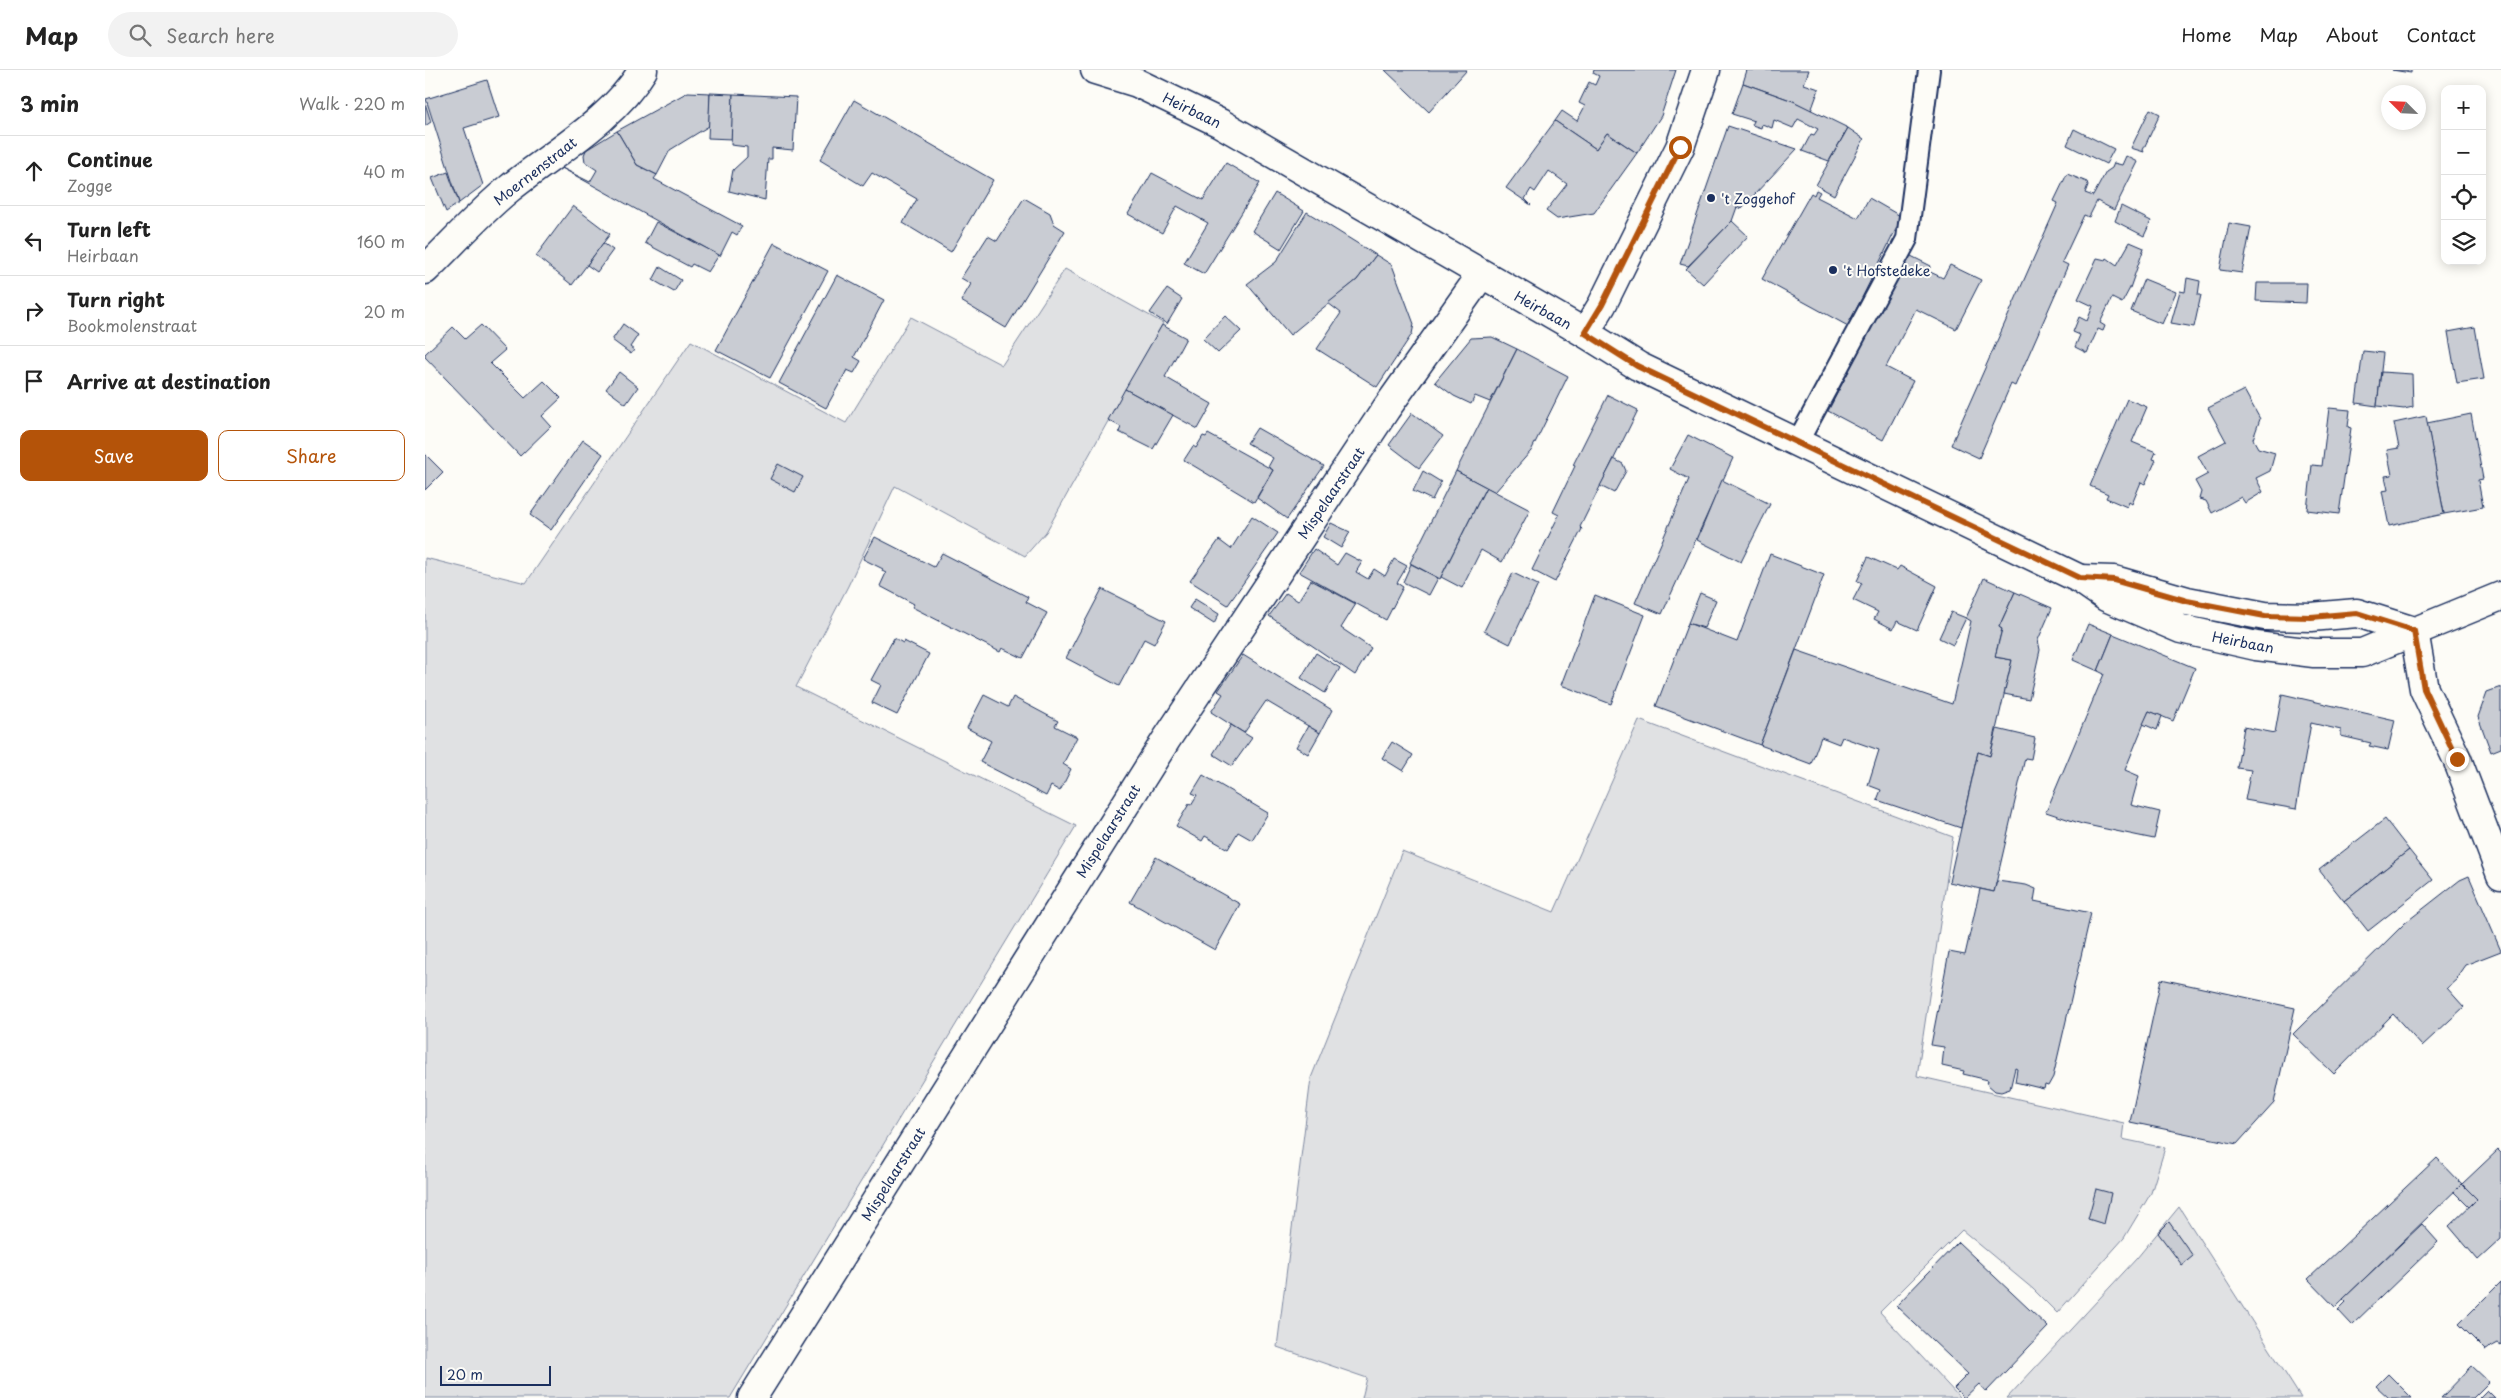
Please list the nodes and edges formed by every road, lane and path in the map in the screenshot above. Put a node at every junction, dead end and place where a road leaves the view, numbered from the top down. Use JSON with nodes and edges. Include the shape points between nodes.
{"nodes":[{"id":1,"x":643,"y":70,"type":"edge"},
{"id":2,"x":1095,"y":70,"type":"edge"},
{"id":3,"x":1706,"y":70,"type":"edge"},
{"id":4,"x":1929,"y":70,"type":"edge"},
{"id":5,"x":425,"y":270,"type":"edge"},
{"id":6,"x":1481,"y":275,"type":"junction"},
{"id":7,"x":1585,"y":333,"type":"junction"},
{"id":8,"x":1797,"y":443,"type":"junction"},
{"id":9,"x":2080,"y":578,"type":"junction"},
{"id":10,"x":2501,"y":596,"type":"edge"},
{"id":11,"x":2414,"y":631,"type":"junction"},
{"id":12,"x":2501,"y":875,"type":"edge"},
{"id":13,"x":752,"y":1398,"type":"edge"}],
"edges":[{"from":1,"to":5,"type":"street","name":"Moernenstraat","via":[[632,87],[596,124],[509,189]]},
{"from":2,"to":6,"type":"street","name":"Heirbaan","via":[[1137,83],[1220,123]]},
{"from":3,"to":7,"type":"street","via":[[1680,147]]},
{"from":4,"to":8,"type":"lane","via":[[1907,239]]},
{"from":6,"to":7,"type":"street","name":"Heirbaan"},
{"from":6,"to":13,"type":"street","name":"Mispelaarstraat","via":[[1386,410],[1166,740]]},
{"from":7,"to":8,"type":"street","name":"Heirbaan","via":[[1637,366]]},
{"from":8,"to":9,"type":"street","name":"Heirbaan"},
{"from":9,"to":11,"type":"street","name":"Heirbaan","via":[[2114,580],[2187,601],[2265,616],[2357,613]]},
{"from":9,"to":11,"type":"street","name":"Heirbaan","via":[[2106,597],[2181,629],[2256,646],[2314,653],[2362,653]]},
{"from":10,"to":11,"type":"street","name":"Heirbaan"},
{"from":11,"to":12,"type":"street","via":[[2424,689],[2457,759]]}]}
